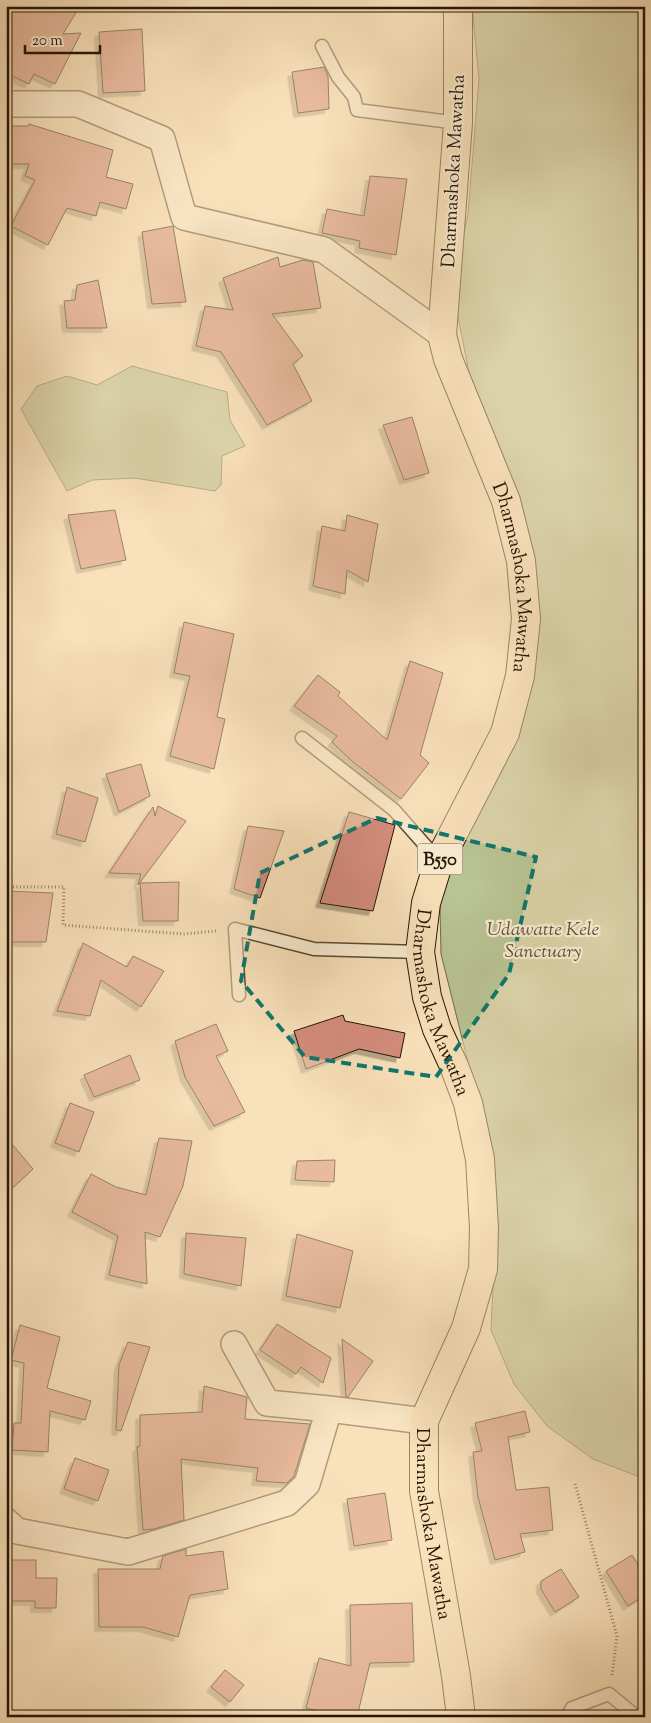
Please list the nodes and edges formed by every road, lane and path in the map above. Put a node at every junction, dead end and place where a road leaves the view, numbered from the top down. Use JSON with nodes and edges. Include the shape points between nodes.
{"nodes":[{"id":1,"x":458,"y":6,"type":"edge"},
{"id":2,"x":322,"y":46,"type":"dead end"},
{"id":3,"x":6,"y":104,"type":"edge"},
{"id":4,"x":458,"y":123,"type":"junction"},
{"id":5,"x":442,"y":335,"type":"junction"},
{"id":6,"x":302,"y":738,"type":"dead end"},
{"id":7,"x":440,"y":861,"type":"junction"},
{"id":8,"x":6,"y":887,"type":"edge"},
{"id":9,"x":235,"y":929,"type":"junction"},
{"id":10,"x":420,"y":952,"type":"junction"},
{"id":11,"x":239,"y":995,"type":"dead end"},
{"id":12,"x":234,"y":1344,"type":"dead end"},
{"id":13,"x":329,"y":1409,"type":"junction"},
{"id":14,"x":424,"y":1421,"type":"junction"},
{"id":15,"x":575,"y":1484,"type":"dead end"},
{"id":16,"x":6,"y":1521,"type":"edge"},
{"id":17,"x":610,"y":1694,"type":"junction"},
{"id":18,"x":461,"y":1717,"type":"edge"},
{"id":19,"x":567,"y":1717,"type":"edge"},
{"id":20,"x":637,"y":1717,"type":"edge"}],
"edges":[{"from":1,"to":4,"type":"main road","name":"Dharmashoka Mawatha","number":"B550"},
{"from":2,"to":4,"type":"lane","via":[[338,77],[354,97],[357,110]]},
{"from":3,"to":5,"type":"street","via":[[78,104],[162,139],[184,218],[324,250]]},
{"from":4,"to":5,"type":"main road","name":"Dharmashoka Mawatha","number":"B550"},
{"from":5,"to":7,"type":"main road","name":"Dharmashoka Mawatha","number":"B550","via":[[448,359],[506,501],[521,561],[526,619],[520,676],[505,733]]},
{"from":6,"to":7,"type":"lane","via":[[394,810]]},
{"from":7,"to":10,"type":"main road","name":"Dharmashoka Mawatha","number":"B550","via":[[426,903]]},
{"from":8,"to":9,"type":"path","via":[[64,887],[63,926],[183,934]]},
{"from":9,"to":10,"type":"lane","via":[[314,949]]},
{"from":9,"to":11,"type":"lane"},
{"from":10,"to":14,"type":"main road","name":"Dharmashoka Mawatha","number":"B550","via":[[427,997],[437,1029],[468,1103],[480,1159],[484,1228],[483,1269],[466,1328]]},
{"from":12,"to":13,"type":"street","via":[[267,1403]]},
{"from":13,"to":14,"type":"street"},
{"from":13,"to":16,"type":"street","via":[[307,1484],[287,1503],[128,1552],[17,1531]]},
{"from":14,"to":18,"type":"main road","name":"Dharmashoka Mawatha","number":"B550","via":[[424,1491]]},
{"from":15,"to":17,"type":"path","via":[[616,1636]]},
{"from":17,"to":19,"type":"lane","via":[[572,1708]]},
{"from":17,"to":20,"type":"lane"}]}
